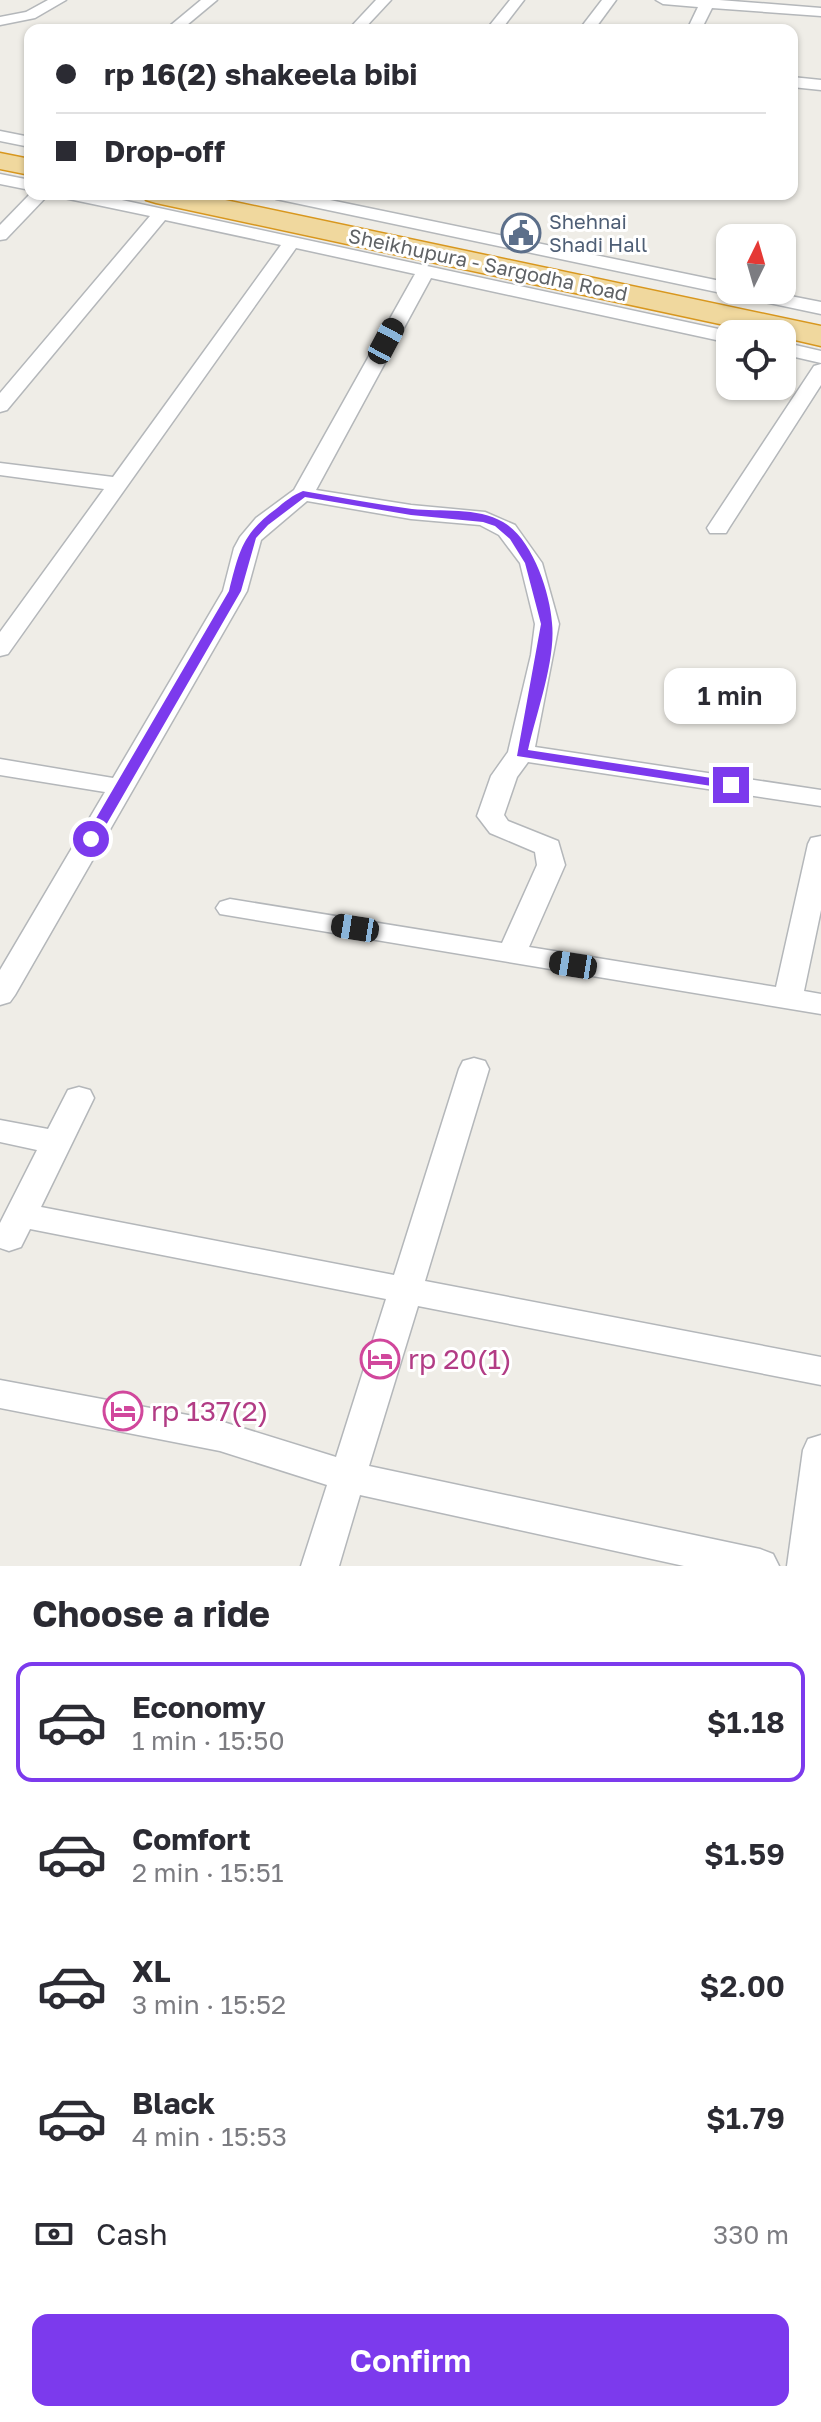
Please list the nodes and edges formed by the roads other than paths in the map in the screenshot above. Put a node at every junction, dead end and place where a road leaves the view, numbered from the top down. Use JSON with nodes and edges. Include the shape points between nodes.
{"nodes":[{"id":1,"x":59,"y":0,"type":"edge"},
{"id":2,"x":210,"y":0,"type":"edge"},
{"id":3,"x":384,"y":0,"type":"edge"},
{"id":4,"x":517,"y":0,"type":"edge"},
{"id":5,"x":609,"y":0,"type":"edge"},
{"id":6,"x":663,"y":0,"type":"edge"},
{"id":7,"x":717,"y":2,"type":"edge"},
{"id":8,"x":793,"y":4,"type":"edge"},
{"id":9,"x":821,"y":12,"type":"edge"},
{"id":10,"x":0,"y":21,"type":"edge"},
{"id":11,"x":180,"y":24,"type":"edge"},
{"id":12,"x":361,"y":24,"type":"edge"},
{"id":13,"x":498,"y":24,"type":"edge"},
{"id":14,"x":591,"y":24,"type":"edge"},
{"id":15,"x":699,"y":24,"type":"edge"},
{"id":16,"x":786,"y":24,"type":"edge"},
{"id":17,"x":798,"y":83,"type":"edge"},
{"id":18,"x":821,"y":85,"type":"edge"},
{"id":19,"x":0,"y":136,"type":"edge"},
{"id":20,"x":24,"y":141,"type":"edge"},
{"id":21,"x":0,"y":148,"type":"edge"},
{"id":22,"x":24,"y":154,"type":"edge"},
{"id":23,"x":0,"y":161,"type":"edge"},
{"id":24,"x":24,"y":166,"type":"edge"},
{"id":25,"x":0,"y":179,"type":"edge"},
{"id":26,"x":24,"y":184,"type":"edge"},
{"id":27,"x":34,"y":200,"type":"edge"},
{"id":28,"x":123,"y":200,"type":"edge"},
{"id":29,"x":245,"y":200,"type":"edge"},
{"id":30,"x":304,"y":200,"type":"edge"},
{"id":31,"x":158,"y":204,"type":"edge"},
{"id":32,"x":0,"y":235,"type":"edge"},
{"id":33,"x":292,"y":242,"type":"junction"},
{"id":34,"x":426,"y":271,"type":"junction"},
{"id":35,"x":716,"y":287,"type":"edge"},
{"id":36,"x":796,"y":303,"type":"edge"},
{"id":37,"x":821,"y":308,"type":"edge"},
{"id":38,"x":821,"y":321,"type":"edge"},
{"id":39,"x":716,"y":334,"type":"edge"},
{"id":40,"x":821,"y":336,"type":"edge"},
{"id":41,"x":796,"y":351,"type":"edge"},
{"id":42,"x":821,"y":357,"type":"edge"},
{"id":43,"x":821,"y":370,"type":"edge"},
{"id":44,"x":0,"y":406,"type":"edge"},
{"id":45,"x":0,"y":469,"type":"edge"},
{"id":46,"x":118,"y":484,"type":"junction"},
{"id":47,"x":303,"y":494,"type":"junction"},
{"id":48,"x":718,"y":528,"type":"dead end"},
{"id":49,"x":0,"y":649,"type":"edge"},
{"id":50,"x":521,"y":753,"type":"junction"},
{"id":51,"x":0,"y":767,"type":"edge"},
{"id":52,"x":121,"y":787,"type":"junction"},
{"id":53,"x":821,"y":798,"type":"edge"},
{"id":54,"x":821,"y":844,"type":"edge"},
{"id":55,"x":230,"y":908,"type":"dead end"},
{"id":56,"x":511,"y":955,"type":"junction"},
{"id":57,"x":0,"y":995,"type":"edge"},
{"id":58,"x":788,"y":999,"type":"junction"},
{"id":59,"x":821,"y":1004,"type":"edge"},
{"id":60,"x":474,"y":1069,"type":"dead end"},
{"id":61,"x":79,"y":1098,"type":"dead end"},
{"id":62,"x":0,"y":1131,"type":"edge"},
{"id":63,"x":57,"y":1142,"type":"junction"},
{"id":64,"x":407,"y":1288,"type":"junction"},
{"id":65,"x":821,"y":1371,"type":"edge"},
{"id":66,"x":0,"y":1394,"type":"edge"},
{"id":67,"x":821,"y":1450,"type":"edge"},
{"id":68,"x":348,"y":1477,"type":"junction"},
{"id":69,"x":320,"y":1566,"type":"edge"},
{"id":70,"x":760,"y":1566,"type":"edge"},
{"id":71,"x":806,"y":1566,"type":"edge"}],
"edges":[{"from":1,"to":10,"type":"street","via":[[30,15]]},
{"from":2,"to":11,"type":"street"},
{"from":3,"to":12,"type":"street"},
{"from":4,"to":13,"type":"street"},
{"from":5,"to":14,"type":"street"},
{"from":6,"to":7,"type":"street"},
{"from":7,"to":8,"type":"street"},
{"from":7,"to":15,"type":"street"},
{"from":8,"to":9,"type":"street"},
{"from":8,"to":16,"type":"street"},
{"from":17,"to":18,"type":"street"},
{"from":19,"to":20,"type":"street"},
{"from":21,"to":22,"type":"highway"},
{"from":23,"to":24,"type":"highway"},
{"from":25,"to":26,"type":"street"},
{"from":27,"to":32,"type":"street"},
{"from":28,"to":31,"type":"street"},
{"from":29,"to":38,"type":"highway","name":"Sheikhupura - Sargodha Road"},
{"from":30,"to":35,"type":"street"},
{"from":31,"to":33,"type":"street"},
{"from":31,"to":40,"type":"highway","name":"Sheikhupura - Sargodha Road"},
{"from":31,"to":44,"type":"street"},
{"from":33,"to":34,"type":"street"},
{"from":33,"to":46,"type":"street"},
{"from":34,"to":39,"type":"street"},
{"from":34,"to":47,"type":"street"},
{"from":36,"to":37,"type":"street"},
{"from":41,"to":42,"type":"street"},
{"from":43,"to":48,"type":"street"},
{"from":45,"to":46,"type":"street"},
{"from":46,"to":49,"type":"street"},
{"from":47,"to":50,"type":"street","via":[[485,519],[515,537],[531,563],[547,624]]},
{"from":47,"to":52,"type":"street","via":[[251,537],[235,591]]},
{"from":50,"to":53,"type":"street"},
{"from":50,"to":56,"type":"street","via":[[504,776],[490,816],[499,827],[548,847],[551,865]]},
{"from":51,"to":52,"type":"street"},
{"from":52,"to":57,"type":"street"},
{"from":54,"to":58,"type":"street"},
{"from":55,"to":56,"type":"street"},
{"from":56,"to":58,"type":"street"},
{"from":58,"to":59,"type":"street"},
{"from":60,"to":64,"type":"street"},
{"from":61,"to":63,"type":"street"},
{"from":62,"to":63,"type":"street"},
{"from":63,"to":64,"type":"street","via":[[15,1227]]},
{"from":64,"to":65,"type":"street"},
{"from":64,"to":68,"type":"street"},
{"from":66,"to":68,"type":"street","via":[[262,1445]]},
{"from":67,"to":71,"type":"street"},
{"from":68,"to":69,"type":"street"},
{"from":68,"to":70,"type":"street"}]}
